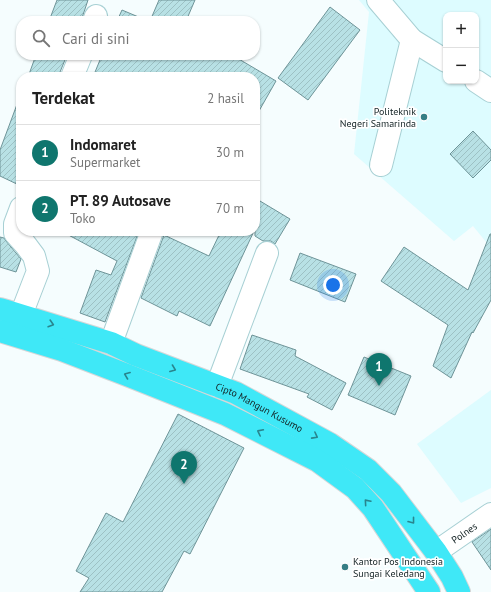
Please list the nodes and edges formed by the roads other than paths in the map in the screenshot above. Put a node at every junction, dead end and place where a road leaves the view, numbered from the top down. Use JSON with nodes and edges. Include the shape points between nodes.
{"nodes":[{"id":1,"x":378,"y":0,"type":"edge"},
{"id":2,"x":412,"y":40,"type":"junction"},
{"id":3,"x":443,"y":59,"type":"edge"},
{"id":4,"x":79,"y":60,"type":"edge"},
{"id":5,"x":74,"y":72,"type":"edge"},
{"id":6,"x":479,"y":83,"type":"edge"},
{"id":7,"x":491,"y":91,"type":"edge"},
{"id":8,"x":381,"y":165,"type":"dead end"},
{"id":9,"x":16,"y":221,"type":"edge"},
{"id":10,"x":16,"y":234,"type":"edge"},
{"id":11,"x":18,"y":236,"type":"edge"},
{"id":12,"x":150,"y":236,"type":"edge"},
{"id":13,"x":266,"y":253,"type":"dead end"},
{"id":14,"x":0,"y":309,"type":"edge"},
{"id":15,"x":21,"y":315,"type":"junction"},
{"id":16,"x":0,"y":331,"type":"edge"},
{"id":17,"x":111,"y":344,"type":"junction"},
{"id":18,"x":217,"y":386,"type":"junction"},
{"id":19,"x":491,"y":514,"type":"edge"},
{"id":20,"x":436,"y":552,"type":"junction"},
{"id":21,"x":429,"y":592,"type":"edge"},
{"id":22,"x":459,"y":592,"type":"edge"}],
"edges":[{"from":1,"to":2,"type":"street"},
{"from":2,"to":3,"type":"street"},
{"from":2,"to":8,"type":"street"},
{"from":4,"to":5,"type":"street"},
{"from":6,"to":7,"type":"street"},
{"from":9,"to":10,"type":"street"},
{"from":11,"to":15,"type":"street","via":[[34,256],[38,271]]},
{"from":12,"to":17,"type":"street"},
{"from":13,"to":18,"type":"street"},
{"from":14,"to":15,"type":"highway","name":"Cipto Mangun Kusumo"},
{"from":15,"to":17,"type":"highway","name":"Cipto Mangun Kusumo","one_way":true},
{"from":21,"to":16,"type":"highway","one_way":true,"via":[[373,508],[355,488],[318,461],[225,414],[62,350]]},
{"from":17,"to":18,"type":"highway","name":"Cipto Mangun Kusumo","one_way":true},
{"from":18,"to":20,"type":"highway","name":"Cipto Mangun Kusumo","one_way":true,"via":[[236,393],[330,444],[368,470],[391,493]]},
{"from":19,"to":20,"type":"street","name":"Polnes"},
{"from":20,"to":22,"type":"highway","name":"Cipto Mangun Kusumo"}]}
